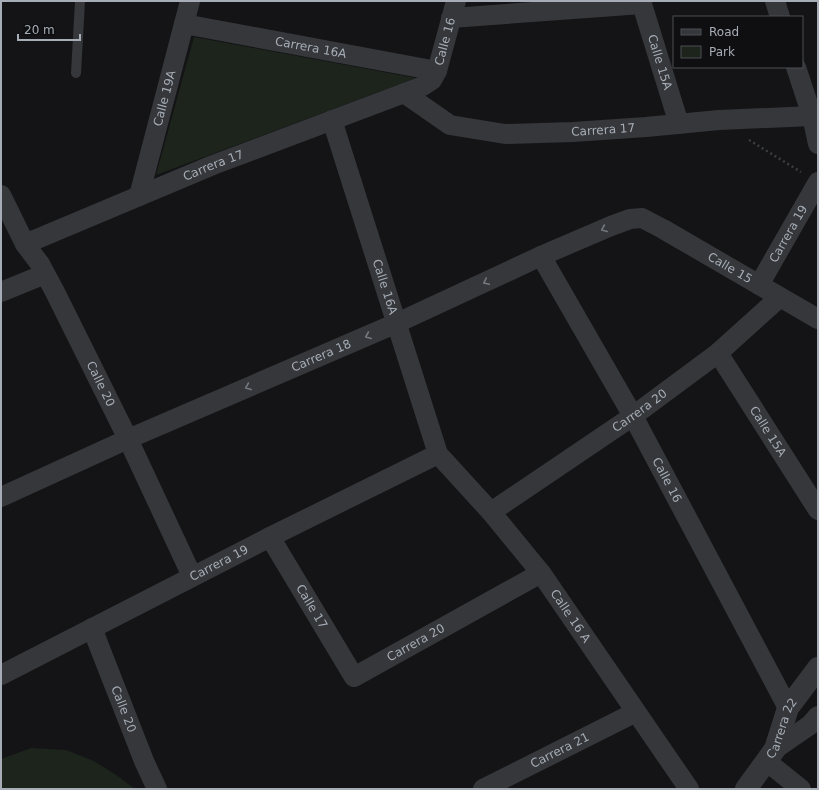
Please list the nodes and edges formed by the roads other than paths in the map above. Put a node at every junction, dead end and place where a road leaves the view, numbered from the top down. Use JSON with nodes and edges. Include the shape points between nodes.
{"nodes":[{"id":1,"x":80,"y":1,"type":"edge"},
{"id":2,"x":190,"y":1,"type":"edge"},
{"id":3,"x":775,"y":1,"type":"edge"},
{"id":4,"x":641,"y":2,"type":"edge"},
{"id":5,"x":454,"y":10,"type":"edge"},
{"id":6,"x":780,"y":16,"type":"edge"},
{"id":7,"x":184,"y":24,"type":"junction"},
{"id":8,"x":796,"y":68,"type":"edge"},
{"id":9,"x":76,"y":73,"type":"dead end"},
{"id":10,"x":434,"y":76,"type":"junction"},
{"id":11,"x":404,"y":93,"type":"junction"},
{"id":12,"x":815,"y":115,"type":"edge"},
{"id":13,"x":332,"y":120,"type":"junction"},
{"id":14,"x":679,"y":124,"type":"junction"},
{"id":15,"x":818,"y":144,"type":"edge"},
{"id":16,"x":818,"y":183,"type":"edge"},
{"id":17,"x":1,"y":195,"type":"edge"},
{"id":18,"x":139,"y":196,"type":"junction"},
{"id":19,"x":642,"y":218,"type":"joint"},
{"id":20,"x":25,"y":244,"type":"junction"},
{"id":21,"x":541,"y":256,"type":"junction"},
{"id":22,"x":45,"y":274,"type":"junction"},
{"id":23,"x":759,"y":285,"type":"junction"},
{"id":24,"x":1,"y":292,"type":"edge"},
{"id":25,"x":780,"y":297,"type":"junction"},
{"id":26,"x":818,"y":319,"type":"edge"},
{"id":27,"x":397,"y":323,"type":"junction"},
{"id":28,"x":718,"y":353,"type":"junction"},
{"id":29,"x":633,"y":416,"type":"junction"},
{"id":30,"x":128,"y":439,"type":"junction"},
{"id":31,"x":438,"y":454,"type":"junction"},
{"id":32,"x":1,"y":497,"type":"edge"},
{"id":33,"x":818,"y":510,"type":"edge"},
{"id":34,"x":491,"y":512,"type":"junction"},
{"id":35,"x":270,"y":537,"type":"junction"},
{"id":36,"x":541,"y":573,"type":"junction"},
{"id":37,"x":192,"y":576,"type":"junction"},
{"id":38,"x":92,"y":628,"type":"junction"},
{"id":39,"x":818,"y":668,"type":"edge"},
{"id":40,"x":1,"y":675,"type":"edge"},
{"id":41,"x":354,"y":677,"type":"joint"},
{"id":42,"x":788,"y":708,"type":"junction"},
{"id":43,"x":636,"y":712,"type":"junction"},
{"id":44,"x":818,"y":716,"type":"edge"},
{"id":45,"x":771,"y":755,"type":"junction"},
{"id":46,"x":157,"y":789,"type":"edge"},
{"id":47,"x":483,"y":789,"type":"edge"},
{"id":48,"x":689,"y":789,"type":"edge"},
{"id":49,"x":746,"y":789,"type":"edge"},
{"id":50,"x":800,"y":789,"type":"edge"}],
"edges":[{"from":1,"to":9,"type":"lane"},
{"from":2,"to":7,"type":"street","name":"Calle 19A"},
{"from":3,"to":6,"type":"street"},
{"from":4,"to":5,"type":"street"},
{"from":4,"to":14,"type":"street","name":"Calle 15A"},
{"from":5,"to":10,"type":"street","name":"Calle 16"},
{"from":7,"to":10,"type":"street","name":"Carrera 16A"},
{"from":7,"to":18,"type":"street","name":"Calle 19A"},
{"from":8,"to":12,"type":"street"},
{"from":10,"to":11,"type":"street","name":"Carrera 17","via":[[423,86]]},
{"from":11,"to":13,"type":"street","name":"Carrera 17"},
{"from":11,"to":14,"type":"street","name":"Carrera 17","via":[[450,125],[505,134]]},
{"from":12,"to":14,"type":"street","name":"Carrera 17"},
{"from":12,"to":15,"type":"street"},
{"from":13,"to":18,"type":"street","name":"Carrera 17"},
{"from":13,"to":27,"type":"street","name":"Calle 16A"},
{"from":16,"to":23,"type":"street","name":"Carrera 19"},
{"from":17,"to":20,"type":"street","name":"Calle 20"},
{"from":18,"to":20,"type":"street","name":"Carrera 17"},
{"from":19,"to":21,"type":"street","name":"Carrera 18","one_way":true,"via":[[630,219],[611,226]]},
{"from":19,"to":23,"type":"street","name":"Calle 15"},
{"from":20,"to":22,"type":"street","name":"Calle 20"},
{"from":21,"to":27,"type":"street","name":"Carrera 18","one_way":true},
{"from":21,"to":29,"type":"street","name":"Calle 16"},
{"from":22,"to":24,"type":"street"},
{"from":22,"to":30,"type":"street","name":"Calle 20"},
{"from":23,"to":25,"type":"street","name":"Calle 15"},
{"from":25,"to":26,"type":"street","name":"Calle 15"},
{"from":25,"to":28,"type":"street","name":"Carrera 20"},
{"from":27,"to":30,"type":"street","name":"Carrera 18","one_way":true},
{"from":27,"to":31,"type":"street","name":"Calle 16A"},
{"from":28,"to":29,"type":"street","name":"Carrera 20"},
{"from":28,"to":33,"type":"street","name":"Calle 15A"},
{"from":29,"to":34,"type":"street","name":"Carrera 20"},
{"from":29,"to":42,"type":"street","name":"Calle 16"},
{"from":30,"to":32,"type":"street","name":"Carrera 18"},
{"from":30,"to":37,"type":"street","name":"Calle 20"},
{"from":31,"to":34,"type":"street","name":"Calle 16 A"},
{"from":31,"to":35,"type":"street","name":"Carrera 19"},
{"from":34,"to":36,"type":"street","name":"Calle 16 A"},
{"from":35,"to":37,"type":"street","name":"Carrera 19"},
{"from":35,"to":41,"type":"street","name":"Calle 17"},
{"from":36,"to":41,"type":"street","name":"Carrera 20"},
{"from":36,"to":43,"type":"street","name":"Calle 16 A"},
{"from":37,"to":38,"type":"street","name":"Carrera 19"},
{"from":38,"to":40,"type":"street","name":"Carrera 19"},
{"from":38,"to":46,"type":"street","name":"Calle 20"},
{"from":39,"to":42,"type":"street","name":"Carrera 22"},
{"from":42,"to":45,"type":"street","name":"Carrera 22"},
{"from":43,"to":47,"type":"street","name":"Carrera 21"},
{"from":43,"to":48,"type":"street","name":"Calle 16 A"},
{"from":44,"to":45,"type":"street"},
{"from":45,"to":49,"type":"street","name":"Carrera 22"},
{"from":45,"to":50,"type":"street"}]}
